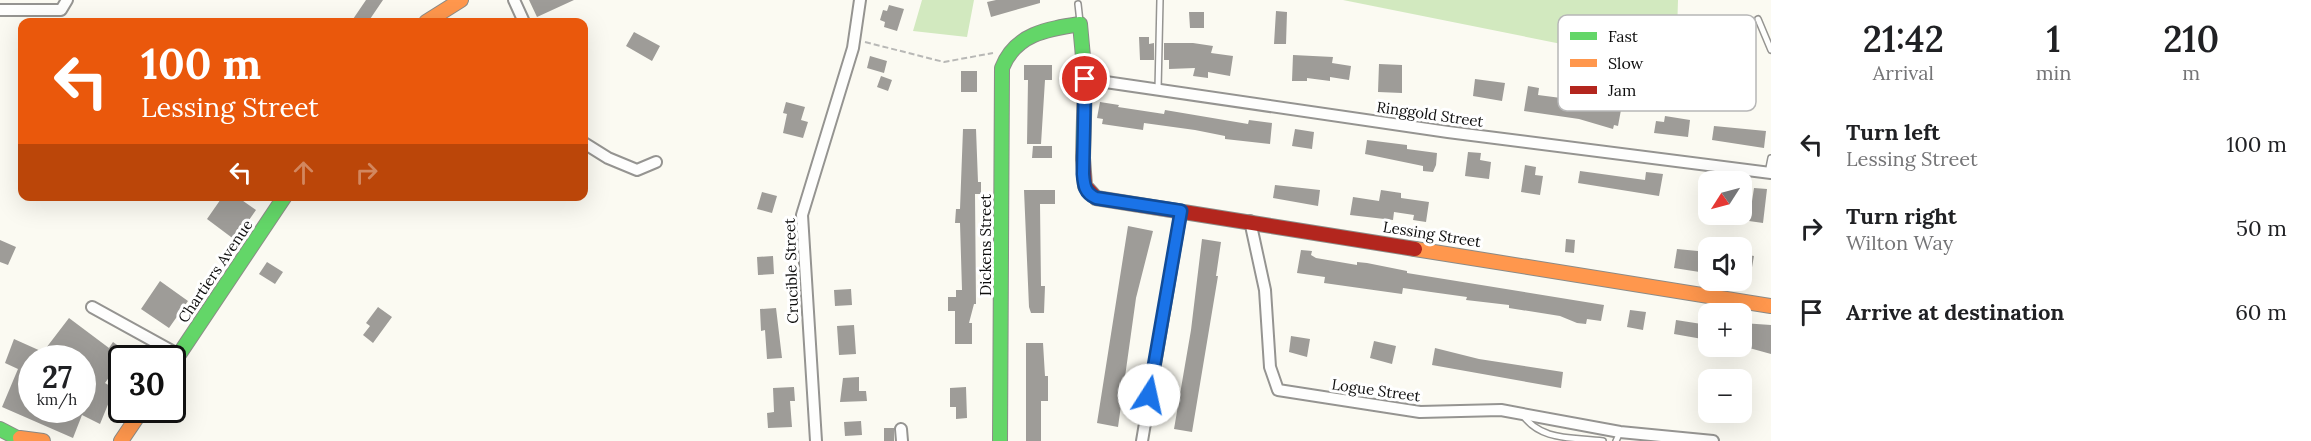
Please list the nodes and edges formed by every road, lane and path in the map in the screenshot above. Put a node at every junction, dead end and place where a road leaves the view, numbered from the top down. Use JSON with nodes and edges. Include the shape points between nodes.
{"nodes":[{"id":1,"x":67,"y":0,"type":"edge"},
{"id":2,"x":461,"y":0,"type":"edge"},
{"id":3,"x":514,"y":0,"type":"edge"},
{"id":4,"x":860,"y":0,"type":"edge"},
{"id":5,"x":1160,"y":0,"type":"edge"},
{"id":6,"x":1078,"y":4,"type":"dead end"},
{"id":7,"x":0,"y":10,"type":"edge"},
{"id":8,"x":432,"y":18,"type":"edge"},
{"id":9,"x":522,"y":18,"type":"edge"},
{"id":10,"x":1758,"y":19,"type":"dead end"},
{"id":11,"x":1080,"y":24,"type":"junction"},
{"id":12,"x":855,"y":39,"type":"junction"},
{"id":13,"x":1008,"y":50,"type":"junction"},
{"id":14,"x":1771,"y":51,"type":"edge"},
{"id":15,"x":1085,"y":79,"type":"junction"},
{"id":16,"x":1158,"y":90,"type":"junction"},
{"id":17,"x":588,"y":146,"type":"edge"},
{"id":18,"x":1771,"y":158,"type":"edge"},
{"id":19,"x":656,"y":162,"type":"dead end"},
{"id":20,"x":1770,"y":173,"type":"edge"},
{"id":21,"x":282,"y":201,"type":"edge"},
{"id":22,"x":1181,"y":211,"type":"junction"},
{"id":23,"x":1250,"y":221,"type":"junction"},
{"id":24,"x":1771,"y":306,"type":"edge"},
{"id":25,"x":92,"y":307,"type":"dead end"},
{"id":26,"x":152,"y":345,"type":"edge"},
{"id":27,"x":186,"y":345,"type":"edge"},
{"id":28,"x":1522,"y":414,"type":"junction"},
{"id":29,"x":133,"y":423,"type":"edge"},
{"id":30,"x":0,"y":429,"type":"edge"},
{"id":31,"x":901,"y":429,"type":"dead end"},
{"id":32,"x":1618,"y":436,"type":"edge"},
{"id":33,"x":21,"y":440,"type":"edge"},
{"id":34,"x":43,"y":441,"type":"edge"},
{"id":35,"x":121,"y":441,"type":"edge"},
{"id":36,"x":816,"y":441,"type":"edge"},
{"id":37,"x":902,"y":441,"type":"edge"},
{"id":38,"x":1000,"y":441,"type":"edge"},
{"id":39,"x":1142,"y":441,"type":"edge"},
{"id":40,"x":1603,"y":441,"type":"edge"},
{"id":41,"x":1713,"y":441,"type":"edge"}],
"edges":[{"from":1,"to":7,"type":"street","via":[[61,10]]},
{"from":2,"to":8,"type":"street"},
{"from":3,"to":9,"type":"street"},
{"from":4,"to":12,"type":"street","name":"Crucible Street"},
{"from":5,"to":16,"type":"lane"},
{"from":6,"to":11,"type":"lane"},
{"from":10,"to":14,"type":"lane"},
{"from":11,"to":13,"type":"street","via":[[1030,36]]},
{"from":11,"to":15,"type":"street"},
{"from":12,"to":13,"type":"path","via":[[944,62]]},
{"from":12,"to":36,"type":"street","name":"Crucible Street","via":[[802,215]]},
{"from":13,"to":38,"type":"street","name":"Dickens Street","via":[[1002,68]]},
{"from":15,"to":16,"type":"street","name":"Ringgold Street"},
{"from":15,"to":22,"type":"street","name":"Lessing Street","via":[[1083,174],[1089,195]]},
{"from":16,"to":20,"type":"street","name":"Ringgold Street"},
{"from":17,"to":19,"type":"street","via":[[637,170]]},
{"from":18,"to":20,"type":"lane"},
{"from":21,"to":27,"type":"street","name":"Chartiers Avenue"},
{"from":22,"to":23,"type":"street","name":"Lessing Street"},
{"from":22,"to":39,"type":"street"},
{"from":23,"to":24,"type":"street","name":"Lessing Street"},
{"from":23,"to":28,"type":"street","name":"Logue Street","via":[[1265,290],[1270,367],[1278,390],[1420,412],[1501,410]]},
{"from":25,"to":26,"type":"street"},
{"from":28,"to":32,"type":"street","name":"Logue Street"},
{"from":28,"to":40,"type":"lane","via":[[1542,435]]},
{"from":29,"to":35,"type":"street"},
{"from":30,"to":33,"type":"street"},
{"from":31,"to":37,"type":"street"},
{"from":32,"to":41,"type":"street","name":"Logue Street"},
{"from":33,"to":34,"type":"street"}]}
